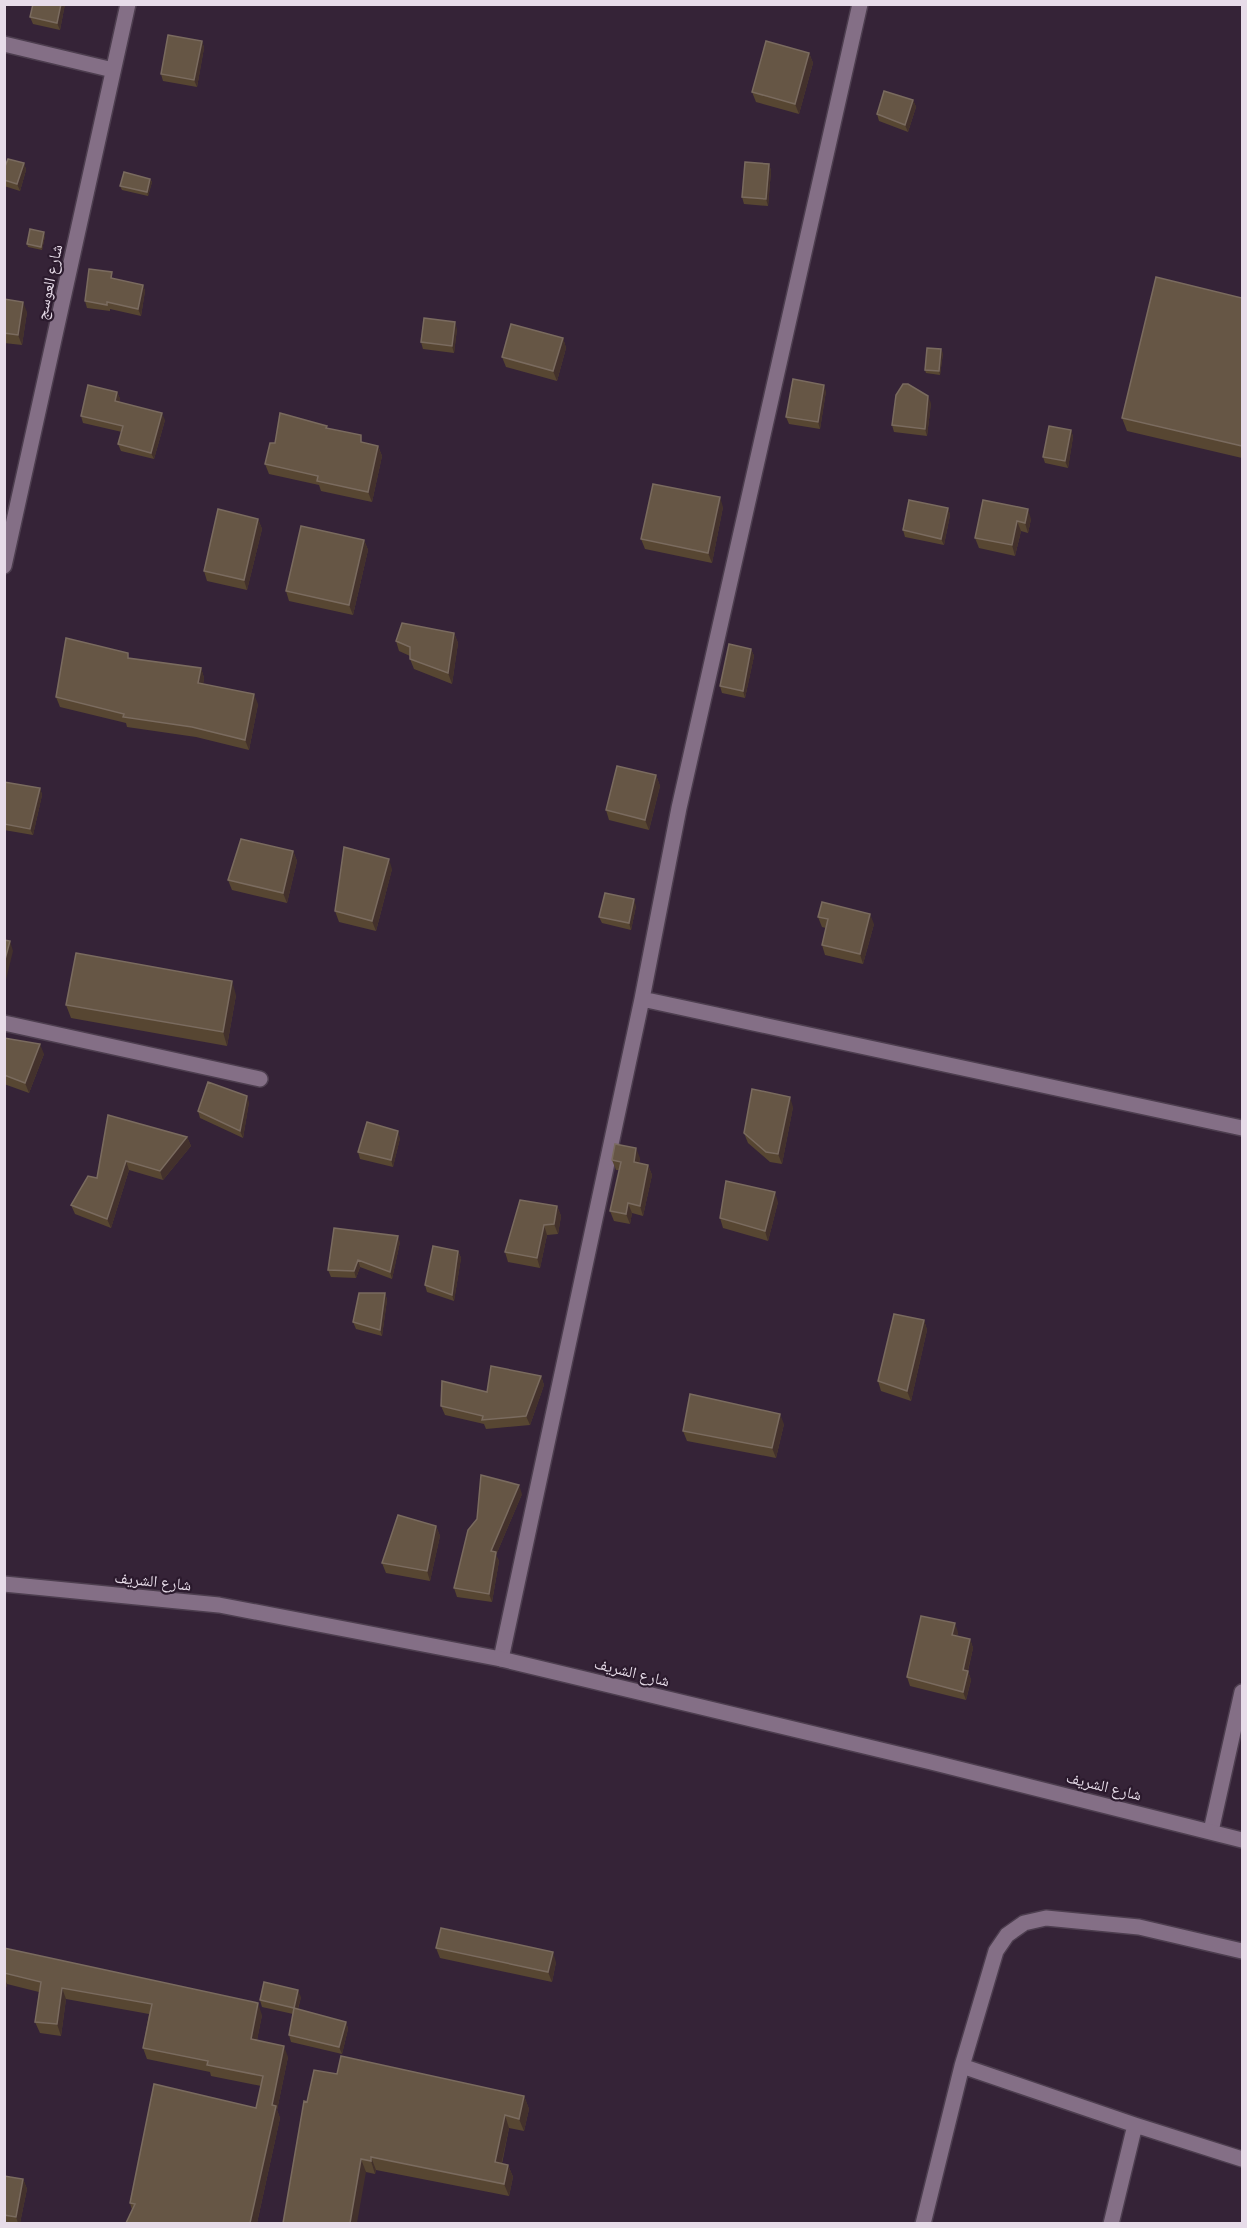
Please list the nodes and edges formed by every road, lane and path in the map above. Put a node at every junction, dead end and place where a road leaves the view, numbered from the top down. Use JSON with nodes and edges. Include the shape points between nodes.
{"nodes":[{"id":1,"x":128,"y":4,"type":"edge"},
{"id":2,"x":860,"y":4,"type":"edge"},
{"id":3,"x":4,"y":44,"type":"edge"},
{"id":4,"x":113,"y":70,"type":"junction"},
{"id":5,"x":4,"y":566,"type":"edge"},
{"id":6,"x":642,"y":999,"type":"junction"},
{"id":7,"x":4,"y":1023,"type":"edge"},
{"id":8,"x":260,"y":1078,"type":"dead end"},
{"id":9,"x":1242,"y":1128,"type":"edge"},
{"id":10,"x":4,"y":1584,"type":"edge"},
{"id":11,"x":501,"y":1659,"type":"junction"},
{"id":12,"x":1242,"y":1692,"type":"edge"},
{"id":13,"x":1211,"y":1831,"type":"junction"},
{"id":14,"x":1242,"y":1840,"type":"edge"},
{"id":15,"x":1242,"y":1951,"type":"edge"},
{"id":16,"x":962,"y":2066,"type":"junction"},
{"id":17,"x":1135,"y":2125,"type":"junction"},
{"id":18,"x":1242,"y":2159,"type":"edge"},
{"id":19,"x":923,"y":2223,"type":"edge"},
{"id":20,"x":1111,"y":2223,"type":"edge"}],
"edges":[{"from":1,"to":4,"type":"street","name":"شارع العوسج"},
{"from":2,"to":6,"type":"street","via":[[679,808]]},
{"from":3,"to":4,"type":"street"},
{"from":4,"to":5,"type":"street","name":"شارع العوسج"},
{"from":6,"to":9,"type":"street"},
{"from":6,"to":11,"type":"street"},
{"from":7,"to":8,"type":"street"},
{"from":10,"to":11,"type":"street","name":"شارع الشريف","via":[[219,1605]]},
{"from":11,"to":13,"type":"street","name":"شارع الشريف"},
{"from":12,"to":13,"type":"street"},
{"from":13,"to":14,"type":"street","name":"شارع الشريف"},
{"from":15,"to":16,"type":"street","via":[[1139,1927],[1046,1918],[1024,1923],[1007,1935],[996,1952]]},
{"from":16,"to":17,"type":"street"},
{"from":16,"to":19,"type":"street"},
{"from":17,"to":18,"type":"street"},
{"from":17,"to":20,"type":"street"}]}
